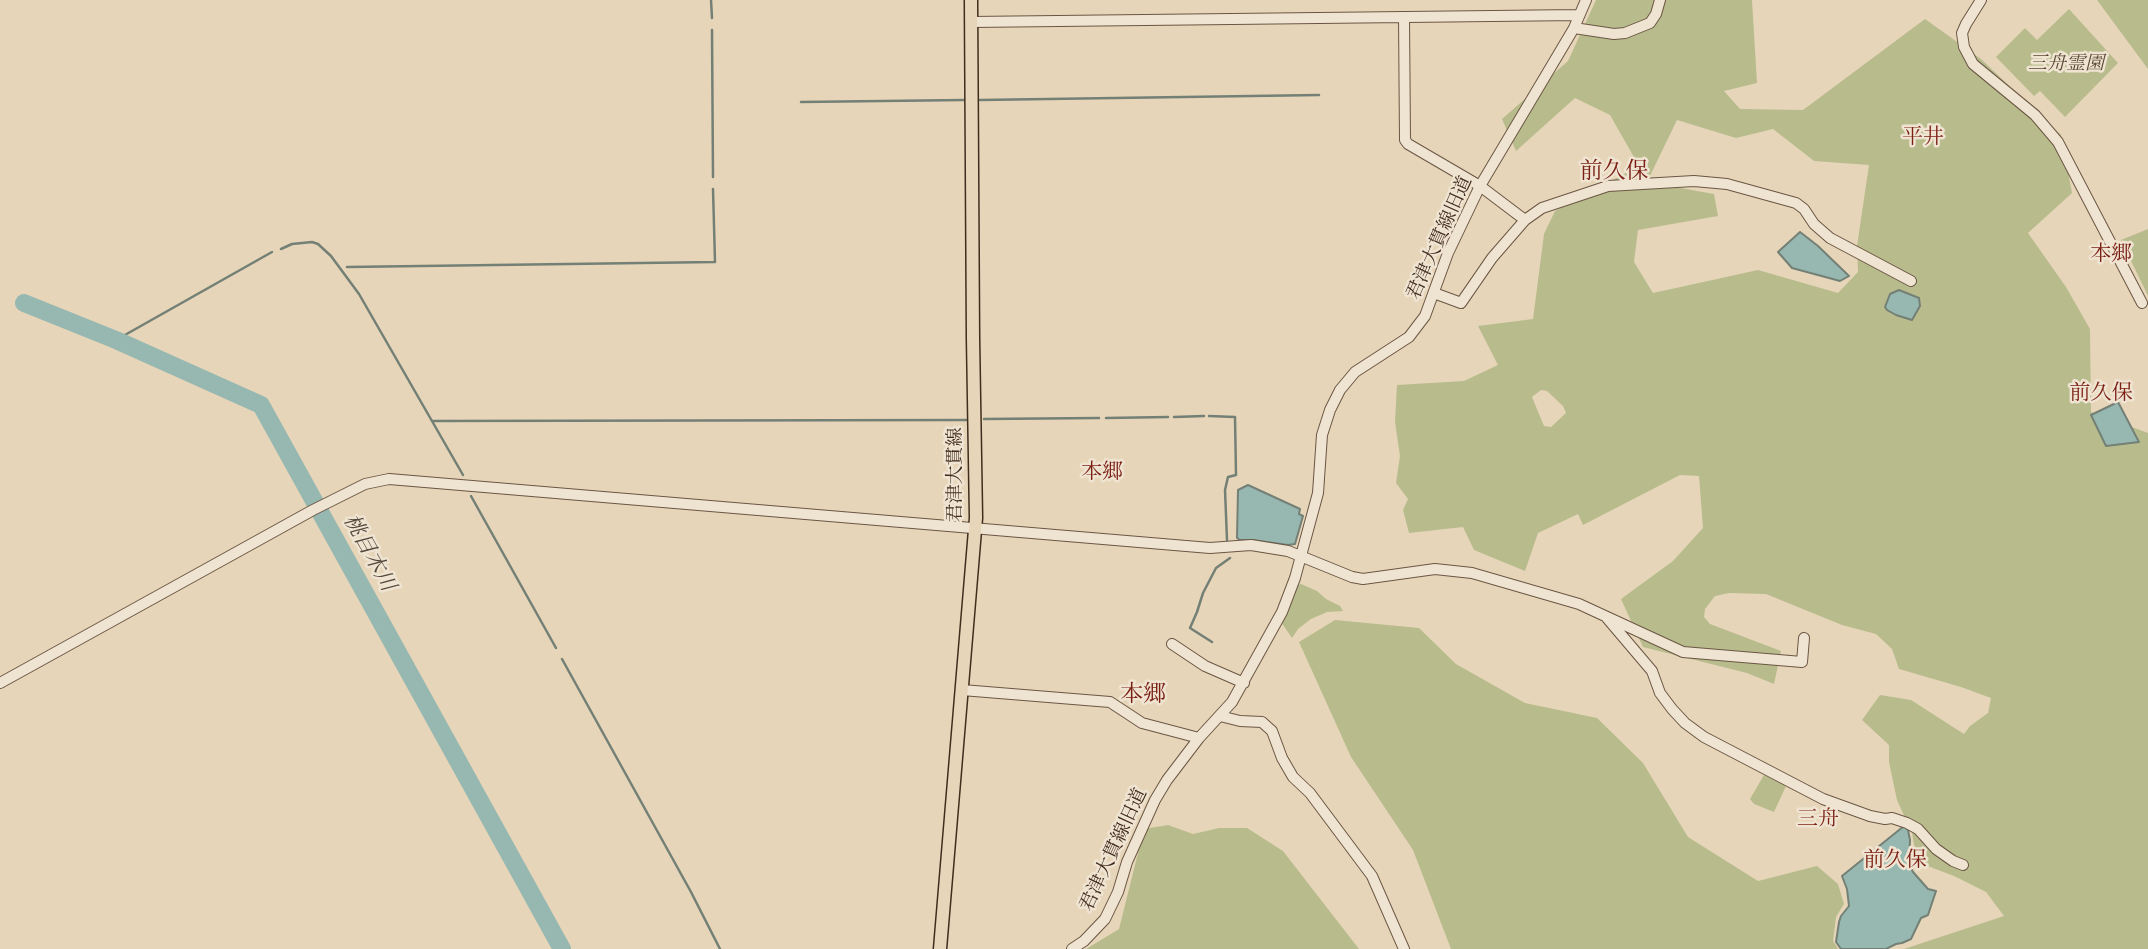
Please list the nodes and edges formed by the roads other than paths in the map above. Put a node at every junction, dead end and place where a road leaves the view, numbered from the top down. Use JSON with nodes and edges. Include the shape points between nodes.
{"nodes":[{"id":1,"x":971,"y":0,"type":"edge"},
{"id":2,"x":1586,"y":0,"type":"edge"},
{"id":3,"x":1660,"y":0,"type":"edge"},
{"id":4,"x":1980,"y":0,"type":"edge"},
{"id":5,"x":1579,"y":15,"type":"junction"},
{"id":6,"x":1404,"y":17,"type":"junction"},
{"id":7,"x":971,"y":22,"type":"junction"},
{"id":8,"x":1574,"y":28,"type":"junction"},
{"id":9,"x":1480,"y":186,"type":"junction"},
{"id":10,"x":1525,"y":220,"type":"junction"},
{"id":11,"x":1911,"y":281,"type":"dead end"},
{"id":12,"x":1434,"y":293,"type":"junction"},
{"id":13,"x":2143,"y":303,"type":"dead end"},
{"id":14,"x":976,"y":529,"type":"junction"},
{"id":15,"x":1301,"y":555,"type":"junction"},
{"id":16,"x":1607,"y":618,"type":"junction"},
{"id":17,"x":1804,"y":638,"type":"dead end"},
{"id":18,"x":1172,"y":644,"type":"dead end"},
{"id":19,"x":0,"y":682,"type":"edge"},
{"id":20,"x":1244,"y":682,"type":"junction"},
{"id":21,"x":962,"y":690,"type":"junction"},
{"id":22,"x":1220,"y":716,"type":"junction"},
{"id":23,"x":1199,"y":738,"type":"junction"},
{"id":24,"x":1963,"y":864,"type":"dead end"},
{"id":25,"x":940,"y":949,"type":"edge"},
{"id":26,"x":1072,"y":949,"type":"edge"},
{"id":27,"x":1404,"y":949,"type":"edge"}],
"edges":[{"from":1,"to":7,"type":"main road","name":"君津大貫線"},
{"from":2,"to":5,"type":"street","name":"君津大貫線旧道"},
{"from":3,"to":8,"type":"street","via":[[1650,23],[1625,33]]},
{"from":4,"to":13,"type":"street","via":[[1962,33],[1968,55],[2058,142]]},
{"from":5,"to":6,"type":"street"},
{"from":5,"to":8,"type":"street","name":"君津大貫線旧道"},
{"from":6,"to":7,"type":"street"},
{"from":6,"to":9,"type":"street","via":[[1405,140]]},
{"from":7,"to":14,"type":"main road","name":"君津大貫線"},
{"from":8,"to":9,"type":"street","name":"君津大貫線旧道"},
{"from":9,"to":10,"type":"street"},
{"from":9,"to":12,"type":"street","name":"君津大貫線旧道"},
{"from":10,"to":11,"type":"street","via":[[1542,208],[1608,186],[1718,182],[1796,203],[1830,238]]},
{"from":10,"to":12,"type":"street","via":[[1461,303]]},
{"from":12,"to":15,"type":"street","name":"君津大貫線旧道","via":[[1425,316],[1409,337],[1355,372],[1335,400],[1322,435],[1318,493]]},
{"from":14,"to":15,"type":"street","via":[[1210,548],[1251,545]]},
{"from":14,"to":19,"type":"street","via":[[389,479],[365,484],[313,510]]},
{"from":14,"to":21,"type":"main road","name":"君津大貫線"},
{"from":15,"to":16,"type":"street","via":[[1363,579],[1435,569],[1472,573],[1579,604]]},
{"from":15,"to":20,"type":"street","name":"君津大貫線旧道","via":[[1282,612]]},
{"from":16,"to":17,"type":"street","via":[[1683,652],[1715,656],[1801,662]]},
{"from":16,"to":24,"type":"street","via":[[1653,671],[1660,693],[1672,709],[1704,737],[1823,799],[1907,823],[1936,849]]},
{"from":18,"to":20,"type":"street","via":[[1205,666]]},
{"from":20,"to":22,"type":"street","name":"君津大貫線旧道"},
{"from":21,"to":23,"type":"street","via":[[1110,702],[1142,723]]},
{"from":21,"to":25,"type":"main road","name":"君津大貫線"},
{"from":22,"to":23,"type":"street","name":"君津大貫線旧道"},
{"from":22,"to":27,"type":"street","via":[[1262,722],[1272,731],[1293,777],[1372,876]]},
{"from":23,"to":26,"type":"street","name":"君津大貫線旧道","via":[[1155,800],[1105,919]]}]}
